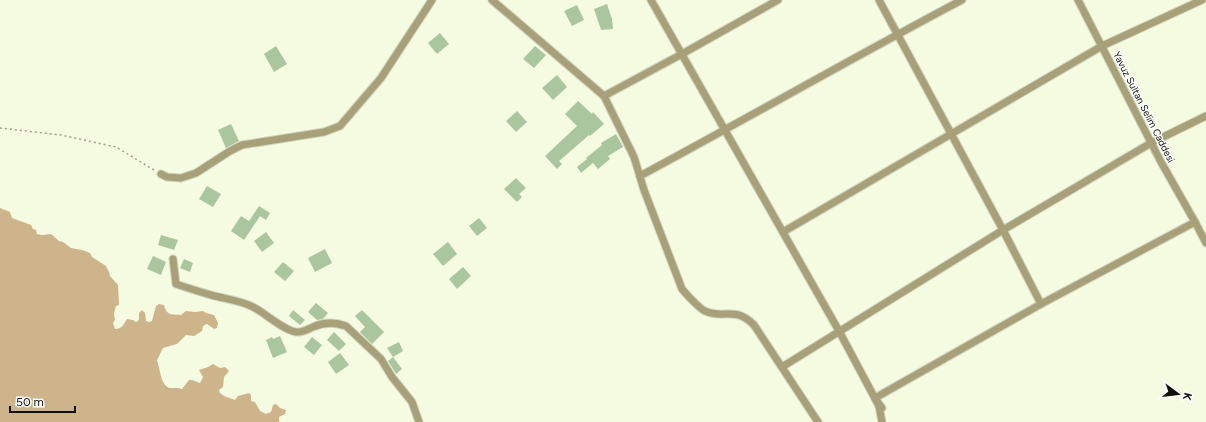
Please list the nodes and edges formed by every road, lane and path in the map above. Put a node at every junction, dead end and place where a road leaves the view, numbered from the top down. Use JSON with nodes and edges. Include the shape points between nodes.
{"nodes":[{"id":1,"x":432,"y":0,"type":"edge"},
{"id":2,"x":492,"y":0,"type":"edge"},
{"id":3,"x":651,"y":0,"type":"edge"},
{"id":4,"x":778,"y":0,"type":"edge"},
{"id":5,"x":879,"y":0,"type":"edge"},
{"id":6,"x":962,"y":0,"type":"edge"},
{"id":7,"x":1078,"y":0,"type":"edge"},
{"id":8,"x":1202,"y":0,"type":"edge"},
{"id":9,"x":897,"y":34,"type":"junction"},
{"id":10,"x":1102,"y":46,"type":"junction"},
{"id":11,"x":682,"y":54,"type":"junction"},
{"id":12,"x":604,"y":96,"type":"junction"},
{"id":13,"x":1206,"y":116,"type":"edge"},
{"id":14,"x":0,"y":128,"type":"edge"},
{"id":15,"x":725,"y":130,"type":"junction"},
{"id":16,"x":950,"y":134,"type":"junction"},
{"id":17,"x":1151,"y":143,"type":"junction"},
{"id":18,"x":160,"y":174,"type":"joint"},
{"id":19,"x":640,"y":176,"type":"junction"},
{"id":20,"x":1195,"y":222,"type":"junction"},
{"id":21,"x":1003,"y":230,"type":"junction"},
{"id":22,"x":783,"y":232,"type":"junction"},
{"id":23,"x":1203,"y":232,"type":"edge"},
{"id":24,"x":1206,"y":242,"type":"edge"},
{"id":25,"x":173,"y":259,"type":"dead end"},
{"id":26,"x":1041,"y":304,"type":"junction"},
{"id":27,"x":839,"y":331,"type":"junction"},
{"id":28,"x":782,"y":367,"type":"junction"},
{"id":29,"x":875,"y":398,"type":"junction"},
{"id":30,"x":420,"y":422,"type":"edge"},
{"id":31,"x":818,"y":422,"type":"edge"},
{"id":32,"x":882,"y":422,"type":"edge"}],
"edges":[{"from":1,"to":18,"type":"street","via":[[381,78],[340,126],[324,132],[242,145],[196,173],[181,178]]},
{"from":2,"to":12,"type":"street"},
{"from":3,"to":11,"type":"street"},
{"from":4,"to":11,"type":"street"},
{"from":5,"to":9,"type":"street"},
{"from":6,"to":9,"type":"street"},
{"from":7,"to":10,"type":"street","name":"Yavuz Sultan Selim Caddesi"},
{"from":8,"to":10,"type":"street"},
{"from":9,"to":15,"type":"street"},
{"from":9,"to":16,"type":"street"},
{"from":10,"to":16,"type":"street"},
{"from":10,"to":17,"type":"street","name":"Yavuz Sultan Selim Caddesi"},
{"from":11,"to":12,"type":"street"},
{"from":11,"to":15,"type":"street"},
{"from":12,"to":19,"type":"street","via":[[634,157]]},
{"from":13,"to":17,"type":"street"},
{"from":14,"to":18,"type":"path","via":[[61,135],[116,147]]},
{"from":15,"to":19,"type":"street"},
{"from":15,"to":22,"type":"street"},
{"from":16,"to":21,"type":"street"},
{"from":16,"to":22,"type":"street"},
{"from":17,"to":20,"type":"street","name":"Yavuz Sultan Selim Caddesi"},
{"from":17,"to":21,"type":"street"},
{"from":19,"to":28,"type":"street","via":[[682,289],[703,310],[714,314],[733,313],[747,318]]},
{"from":20,"to":23,"type":"street","name":"Yavuz Sultan Selim Caddesi"},
{"from":20,"to":26,"type":"street"},
{"from":21,"to":26,"type":"street"},
{"from":21,"to":27,"type":"street"},
{"from":22,"to":27,"type":"street"},
{"from":23,"to":24,"type":"street","name":"Yavuz Sultan Selim Caddesi"},
{"from":25,"to":30,"type":"street","via":[[176,284],[253,307],[287,329],[295,332],[304,331],[327,323],[346,326],[381,359],[412,402]]},
{"from":26,"to":29,"type":"street"},
{"from":27,"to":28,"type":"street"},
{"from":27,"to":29,"type":"street"},
{"from":28,"to":31,"type":"street"},
{"from":29,"to":32,"type":"street"}]}
